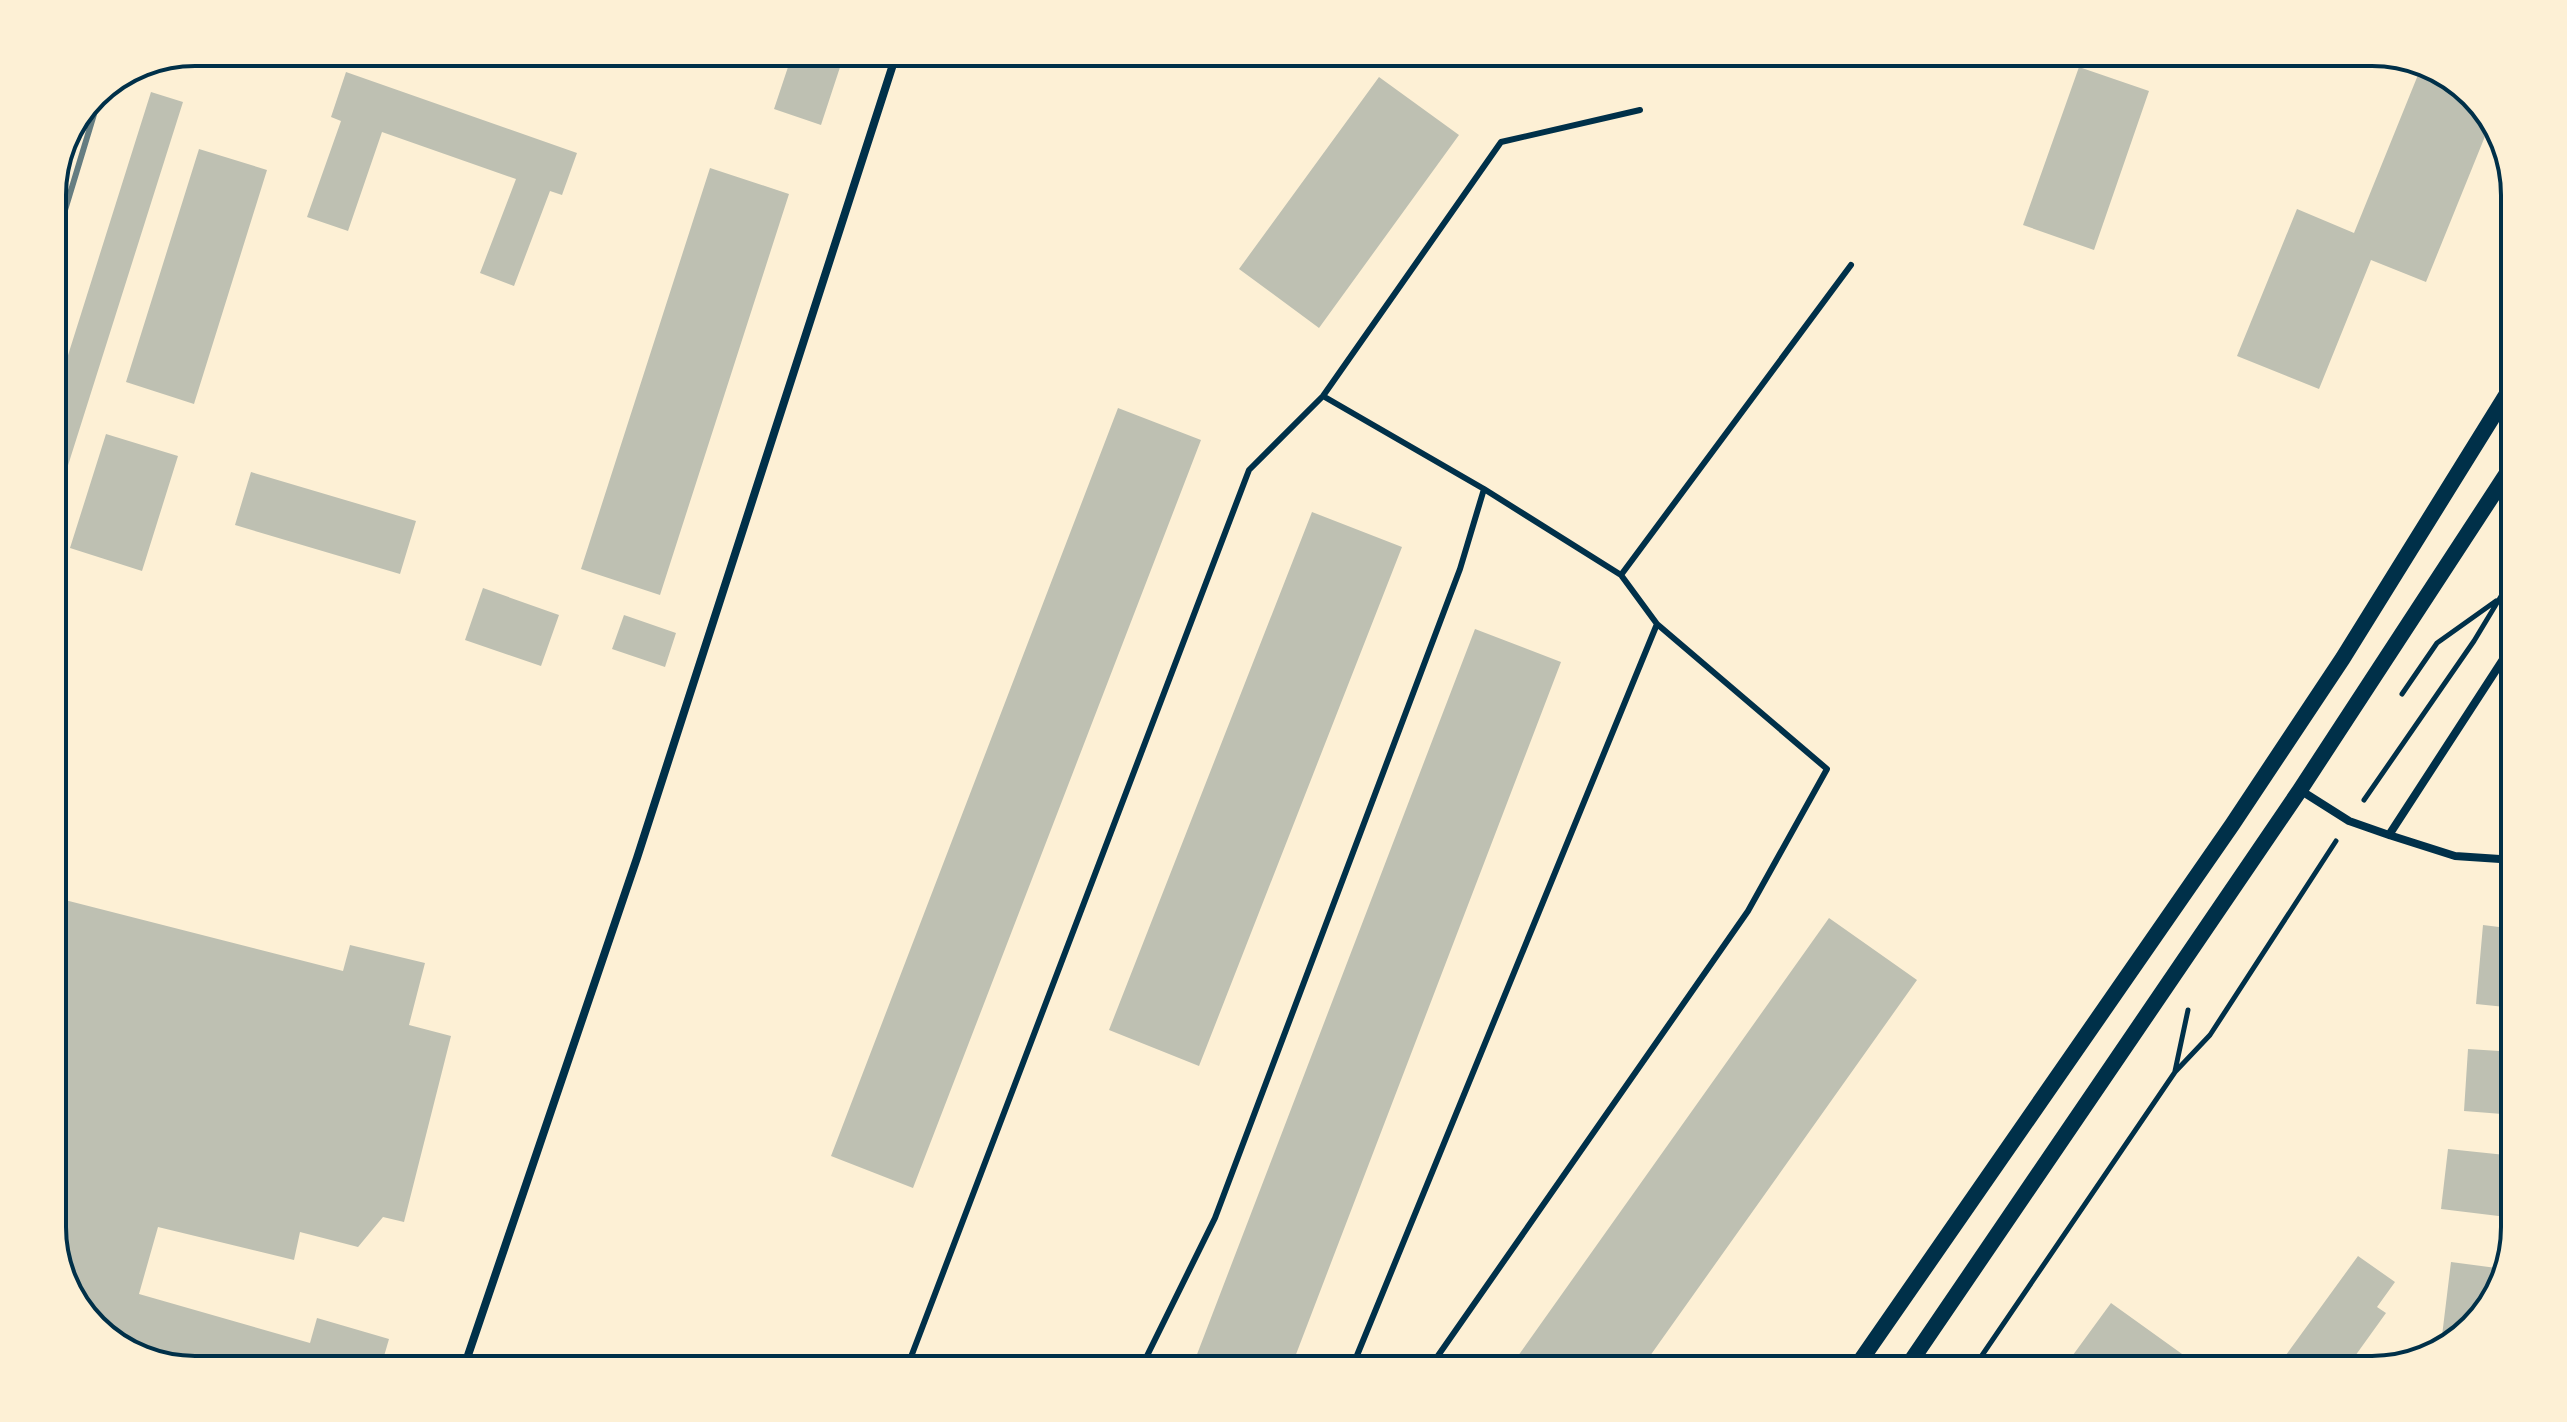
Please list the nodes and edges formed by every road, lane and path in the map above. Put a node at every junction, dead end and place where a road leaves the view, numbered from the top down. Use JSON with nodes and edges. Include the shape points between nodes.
{"nodes":[{"id":1,"x":892,"y":66,"type":"edge"},
{"id":2,"x":1640,"y":110,"type":"dead end"},
{"id":3,"x":1851,"y":265,"type":"dead end"},
{"id":4,"x":1323,"y":396,"type":"junction"},
{"id":5,"x":2501,"y":404,"type":"edge"},
{"id":6,"x":2501,"y":482,"type":"edge"},
{"id":7,"x":1484,"y":489,"type":"junction"},
{"id":8,"x":1621,"y":575,"type":"junction"},
{"id":9,"x":2501,"y":594,"type":"edge"},
{"id":10,"x":2498,"y":599,"type":"dead end"},
{"id":11,"x":1657,"y":624,"type":"junction"},
{"id":12,"x":2501,"y":663,"type":"edge"},
{"id":13,"x":2300,"y":790,"type":"junction"},
{"id":14,"x":2389,"y":835,"type":"junction"},
{"id":15,"x":2501,"y":859,"type":"edge"},
{"id":16,"x":2175,"y":1072,"type":"dead end"},
{"id":17,"x":468,"y":1356,"type":"edge"},
{"id":18,"x":911,"y":1356,"type":"edge"},
{"id":19,"x":1147,"y":1356,"type":"edge"},
{"id":20,"x":1357,"y":1356,"type":"edge"},
{"id":21,"x":1438,"y":1356,"type":"edge"},
{"id":22,"x":1864,"y":1356,"type":"edge"},
{"id":23,"x":1915,"y":1356,"type":"edge"},
{"id":24,"x":1982,"y":1356,"type":"edge"}],
"edges":[{"from":1,"to":17,"type":"street","via":[[637,858]]},
{"from":2,"to":4,"type":"lane","via":[[1501,142]]},
{"from":3,"to":8,"type":"lane"},
{"from":4,"to":7,"type":"lane"},
{"from":4,"to":18,"type":"lane","via":[[1249,470]]},
{"from":5,"to":22,"type":"main road","via":[[2249,799]]},
{"from":6,"to":13,"type":"main road"},
{"from":7,"to":8,"type":"lane"},
{"from":7,"to":19,"type":"lane","via":[[1460,569],[1215,1218]]},
{"from":8,"to":11,"type":"lane"},
{"from":9,"to":10,"type":"path"},
{"from":11,"to":20,"type":"lane"},
{"from":11,"to":21,"type":"lane","via":[[1827,769],[1748,911]]},
{"from":12,"to":14,"type":"street"},
{"from":13,"to":14,"type":"street","via":[[2349,821]]},
{"from":13,"to":23,"type":"main road"},
{"from":14,"to":15,"type":"street","via":[[2455,856]]},
{"from":16,"to":24,"type":"path"}]}
